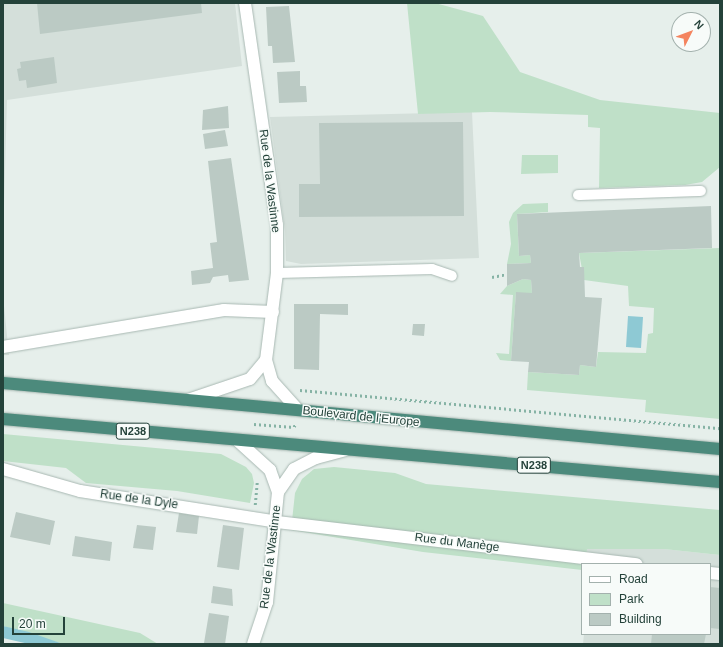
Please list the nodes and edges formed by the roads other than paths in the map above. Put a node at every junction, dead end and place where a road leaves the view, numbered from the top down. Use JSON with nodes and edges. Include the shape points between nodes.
{"nodes":[{"id":1,"x":245,"y":3,"type":"edge"},
{"id":2,"x":701,"y":191,"type":"dead end"},
{"id":3,"x":578,"y":196,"type":"dead end"},
{"id":4,"x":277,"y":273,"type":"junction"},
{"id":5,"x":452,"y":276,"type":"dead end"},
{"id":6,"x":273,"y":312,"type":"junction"},
{"id":7,"x":3,"y":347,"type":"edge"},
{"id":8,"x":266,"y":360,"type":"junction"},
{"id":9,"x":3,"y":383,"type":"edge"},
{"id":10,"x":188,"y":400,"type":"junction"},
{"id":11,"x":297,"y":415,"type":"junction"},
{"id":12,"x":3,"y":419,"type":"edge"},
{"id":13,"x":237,"y":440,"type":"junction"},
{"id":14,"x":349,"y":449,"type":"junction"},
{"id":15,"x":720,"y":449,"type":"edge"},
{"id":16,"x":3,"y":469,"type":"edge"},
{"id":17,"x":720,"y":482,"type":"edge"},
{"id":18,"x":278,"y":492,"type":"junction"},
{"id":19,"x":277,"y":522,"type":"junction"},
{"id":20,"x":628,"y":563,"type":"edge"},
{"id":21,"x":253,"y":644,"type":"edge"}],
"edges":[{"from":1,"to":4,"type":"street","name":"Rue de la Wastinne","via":[[277,225]]},
{"from":2,"to":3,"type":"lane"},
{"from":4,"to":5,"type":"lane","via":[[432,269]]},
{"from":4,"to":6,"type":"street","name":"Rue de la Wastinne"},
{"from":6,"to":7,"type":"street","via":[[224,310]]},
{"from":6,"to":8,"type":"street","name":"Rue de la Wastinne"},
{"from":8,"to":10,"type":"street","via":[[250,379]]},
{"from":8,"to":11,"type":"street","name":"Rue de la Wastinne","via":[[272,381]]},
{"from":9,"to":10,"type":"highway","name":"Boulevard de l'Europe"},
{"from":10,"to":11,"type":"highway","name":"Boulevard de l'Europe"},
{"from":11,"to":15,"type":"highway","name":"Boulevard de l'Europe"},
{"from":12,"to":13,"type":"highway","number":"N238"},
{"from":13,"to":14,"type":"highway","number":"N238"},
{"from":13,"to":18,"type":"street","name":"Rue de la Wastinne","via":[[270,470]]},
{"from":14,"to":17,"type":"highway","number":"N238"},
{"from":14,"to":18,"type":"street","name":"Rue de la Wastinne","via":[[316,458],[294,469]]},
{"from":16,"to":19,"type":"street","name":"Rue de la Dyle","via":[[80,491]]},
{"from":18,"to":19,"type":"street","name":"Rue de la Wastinne"},
{"from":19,"to":20,"type":"street","name":"Rue du Manège"},
{"from":19,"to":21,"type":"street","name":"Rue de la Wastinne","via":[[267,602]]}]}
